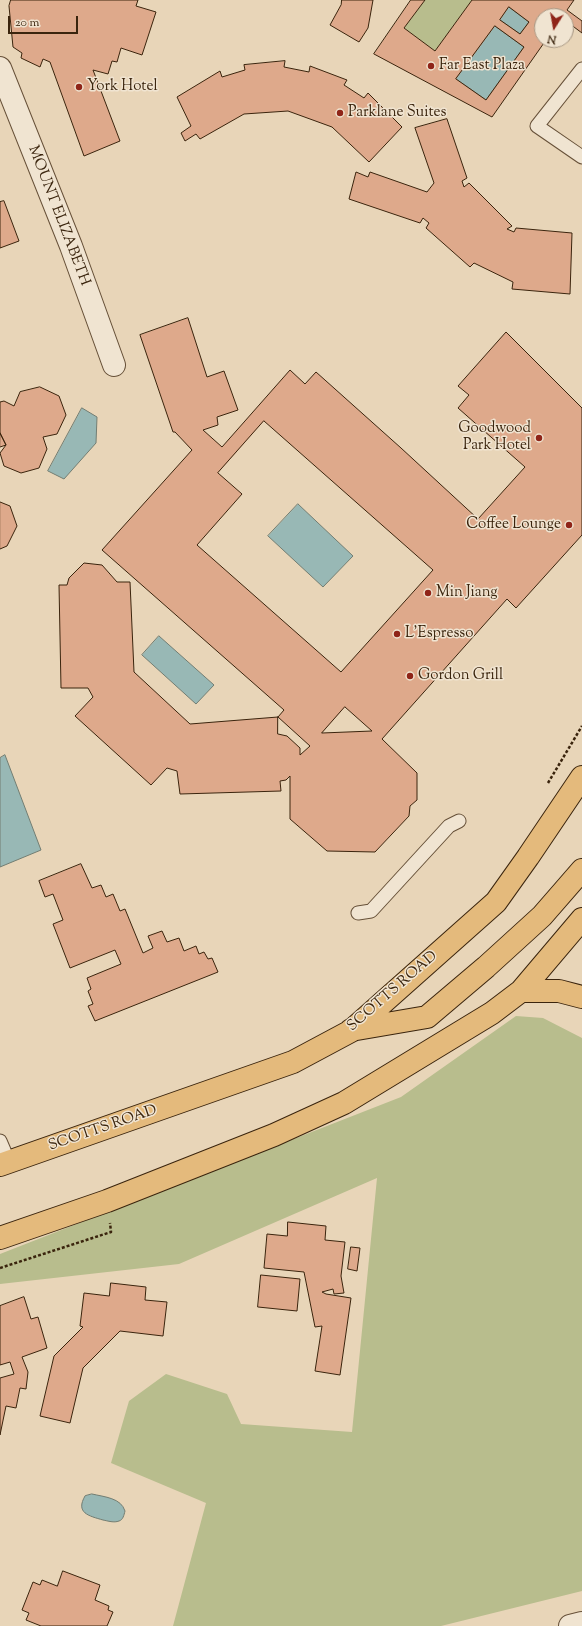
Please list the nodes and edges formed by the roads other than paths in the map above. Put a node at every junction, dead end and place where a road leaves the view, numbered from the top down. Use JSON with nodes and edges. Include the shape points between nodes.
{"nodes":[{"id":1,"x":0,"y":68,"type":"edge"},
{"id":2,"x":582,"y":69,"type":"edge"},
{"id":3,"x":582,"y":157,"type":"edge"},
{"id":4,"x":114,"y":366,"type":"dead end"},
{"id":5,"x":582,"y":777,"type":"edge"},
{"id":6,"x":459,"y":821,"type":"dead end"},
{"id":7,"x":582,"y":870,"type":"edge"},
{"id":8,"x":358,"y":913,"type":"dead end"},
{"id":9,"x":582,"y":919,"type":"edge"},
{"id":10,"x":521,"y":991,"type":"junction"},
{"id":11,"x":582,"y":997,"type":"edge"},
{"id":12,"x":351,"y":1030,"type":"junction"},
{"id":13,"x":0,"y":1141,"type":"edge"},
{"id":14,"x":5,"y":1164,"type":"edge"},
{"id":15,"x":0,"y":1238,"type":"edge"},
{"id":16,"x":582,"y":1623,"type":"edge"},
{"id":17,"x":570,"y":1626,"type":"edge"}],
"edges":[{"from":1,"to":4,"type":"street","name":"MOUNT ELIZABETH","via":[[71,246]]},
{"from":2,"to":3,"type":"lane","via":[[537,126]]},
{"from":5,"to":12,"type":"main road","name":"SCOTTS ROAD","via":[[496,902]]},
{"from":6,"to":8,"type":"lane","via":[[449,826],[371,911]]},
{"from":7,"to":12,"type":"main road","via":[[536,921],[427,1017]]},
{"from":9,"to":10,"type":"main road"},
{"from":10,"to":11,"type":"main road","via":[[559,991]]},
{"from":10,"to":15,"type":"main road","via":[[492,1013],[344,1102],[274,1135],[108,1201]]},
{"from":12,"to":14,"type":"main road","name":"SCOTTS ROAD","via":[[293,1062]]},
{"from":13,"to":14,"type":"lane"},
{"from":16,"to":17,"type":"street"}]}
